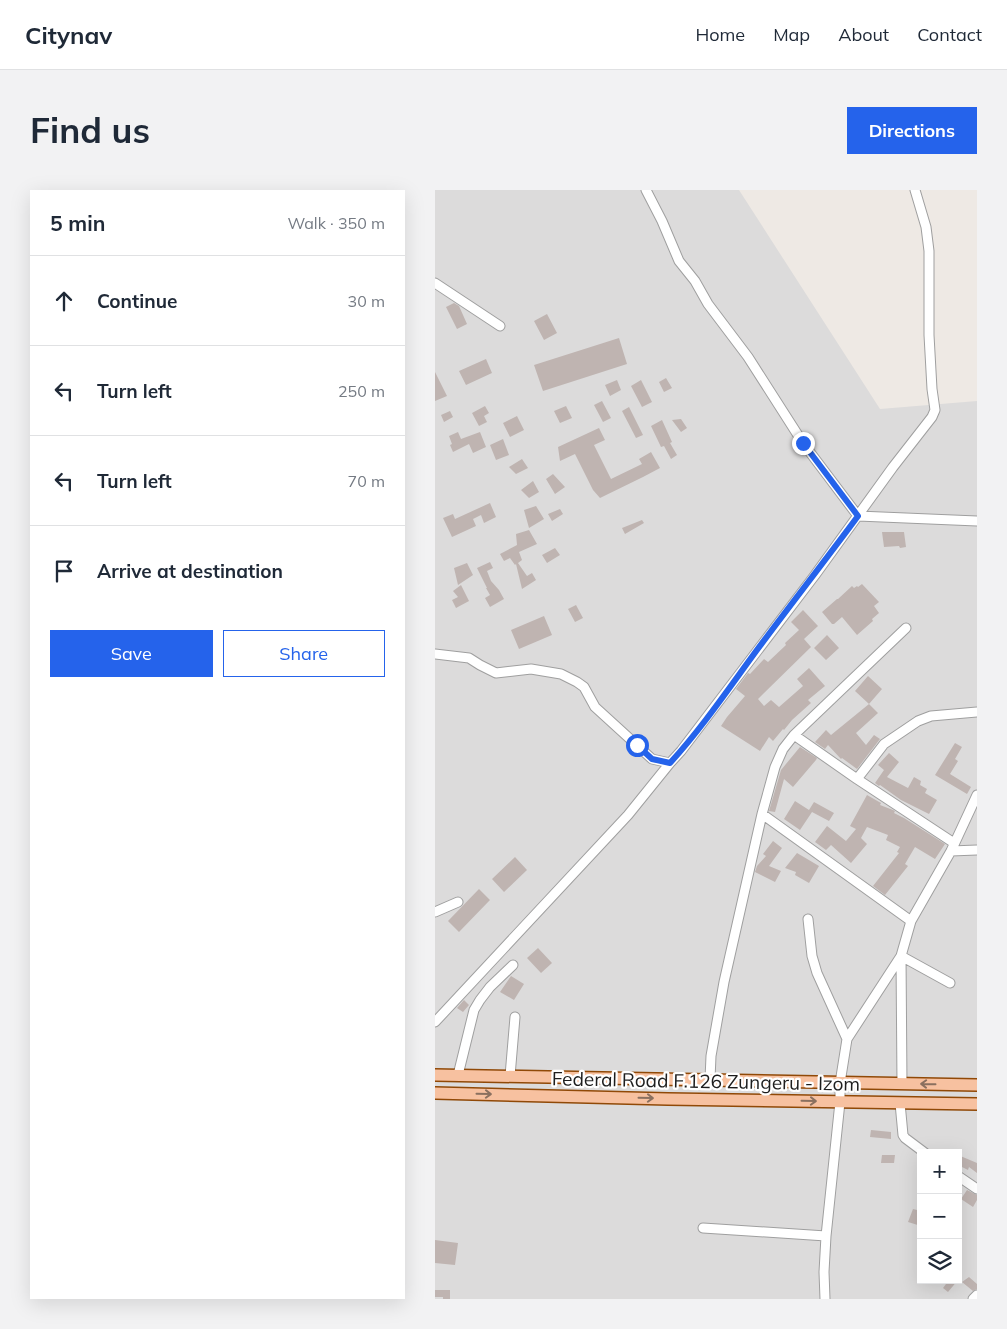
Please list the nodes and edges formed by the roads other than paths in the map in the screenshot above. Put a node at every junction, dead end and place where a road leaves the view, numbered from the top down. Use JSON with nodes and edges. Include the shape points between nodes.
{"nodes":[{"id":1,"x":646,"y":190,"type":"edge"},
{"id":2,"x":915,"y":190,"type":"edge"},
{"id":3,"x":435,"y":283,"type":"edge"},
{"id":4,"x":500,"y":326,"type":"dead end"},
{"id":5,"x":858,"y":516,"type":"junction"},
{"id":6,"x":977,"y":521,"type":"edge"},
{"id":7,"x":906,"y":628,"type":"dead end"},
{"id":8,"x":435,"y":654,"type":"edge"},
{"id":9,"x":977,"y":712,"type":"edge"},
{"id":10,"x":793,"y":735,"type":"junction"},
{"id":11,"x":670,"y":763,"type":"junction"},
{"id":12,"x":857,"y":779,"type":"junction"},
{"id":13,"x":977,"y":795,"type":"edge"},
{"id":14,"x":761,"y":814,"type":"junction"},
{"id":15,"x":953,"y":847,"type":"junction"},
{"id":16,"x":977,"y":850,"type":"edge"},
{"id":17,"x":458,"y":902,"type":"dead end"},
{"id":18,"x":435,"y":912,"type":"edge"},
{"id":19,"x":807,"y":919,"type":"dead end"},
{"id":20,"x":911,"y":920,"type":"junction"},
{"id":21,"x":901,"y":956,"type":"junction"},
{"id":22,"x":513,"y":965,"type":"dead end"},
{"id":23,"x":951,"y":983,"type":"dead end"},
{"id":24,"x":515,"y":1018,"type":"dead end"},
{"id":25,"x":435,"y":1022,"type":"edge"},
{"id":26,"x":847,"y":1039,"type":"junction"},
{"id":27,"x":435,"y":1075,"type":"edge"},
{"id":28,"x":458,"y":1075,"type":"junction"},
{"id":29,"x":510,"y":1076,"type":"junction"},
{"id":30,"x":709,"y":1079,"type":"junction"},
{"id":31,"x":840,"y":1083,"type":"junction"},
{"id":32,"x":902,"y":1084,"type":"junction"},
{"id":33,"x":977,"y":1085,"type":"edge"},
{"id":34,"x":435,"y":1093,"type":"edge"},
{"id":35,"x":840,"y":1102,"type":"junction"},
{"id":36,"x":900,"y":1103,"type":"junction"},
{"id":37,"x":977,"y":1104,"type":"edge"},
{"id":38,"x":920,"y":1149,"type":"edge"},
{"id":39,"x":962,"y":1179,"type":"edge"},
{"id":40,"x":977,"y":1189,"type":"edge"},
{"id":41,"x":703,"y":1228,"type":"dead end"},
{"id":42,"x":825,"y":1236,"type":"junction"},
{"id":43,"x":977,"y":1295,"type":"edge"},
{"id":44,"x":825,"y":1299,"type":"edge"},
{"id":45,"x":973,"y":1299,"type":"edge"}],
"edges":[{"from":1,"to":5,"type":"street","via":[[679,261],[748,357],[803,443]]},
{"from":2,"to":5,"type":"street","via":[[929,251],[929,334],[935,410]]},
{"from":3,"to":4,"type":"street"},
{"from":5,"to":6,"type":"street"},
{"from":5,"to":11,"type":"street"},
{"from":7,"to":10,"type":"street"},
{"from":8,"to":11,"type":"street","via":[[469,658],[499,673],[531,669],[561,674],[584,687],[595,707],[652,759]]},
{"from":9,"to":12,"type":"street","via":[[931,716],[918,721],[889,739]]},
{"from":10,"to":12,"type":"street"},
{"from":10,"to":14,"type":"street","via":[[775,766]]},
{"from":11,"to":25,"type":"street","via":[[628,815]]},
{"from":12,"to":15,"type":"street"},
{"from":13,"to":15,"type":"street"},
{"from":14,"to":20,"type":"street"},
{"from":14,"to":30,"type":"street","via":[[724,982]]},
{"from":15,"to":16,"type":"street"},
{"from":15,"to":20,"type":"street"},
{"from":17,"to":18,"type":"street"},
{"from":19,"to":26,"type":"street","via":[[817,973]]},
{"from":20,"to":21,"type":"street"},
{"from":21,"to":23,"type":"street"},
{"from":21,"to":26,"type":"street"},
{"from":21,"to":32,"type":"street"},
{"from":22,"to":28,"type":"street","via":[[490,987],[475,1010]]},
{"from":24,"to":29,"type":"street"},
{"from":26,"to":31,"type":"street"},
{"from":27,"to":28,"type":"main road","name":"Federal Road F.126 Zungeru - Izom"},
{"from":28,"to":29,"type":"main road","name":"Federal Road F.126 Zungeru - Izom"},
{"from":29,"to":30,"type":"main road","name":"Federal Road F.126 Zungeru - Izom"},
{"from":30,"to":31,"type":"main road","name":"Federal Road F.126 Zungeru - Izom"},
{"from":31,"to":32,"type":"main road","name":"Federal Road F.126 Zungeru - Izom"},
{"from":31,"to":35,"type":"street"},
{"from":33,"to":32,"type":"main road","name":"Federal Road F.126 Zungeru - Izom","one_way":true},
{"from":34,"to":35,"type":"main road","name":"Federal Road F.126 Zungeru - Izom","one_way":true},
{"from":35,"to":36,"type":"main road","name":"Federal Road F.126 Zungeru - Izom"},
{"from":35,"to":42,"type":"street"},
{"from":36,"to":37,"type":"main road","name":"Federal Road F.126 Zungeru - Izom"},
{"from":36,"to":38,"type":"street","via":[[903,1135]]},
{"from":39,"to":40,"type":"street"},
{"from":41,"to":42,"type":"street"},
{"from":42,"to":44,"type":"street"},
{"from":43,"to":45,"type":"street"}]}
